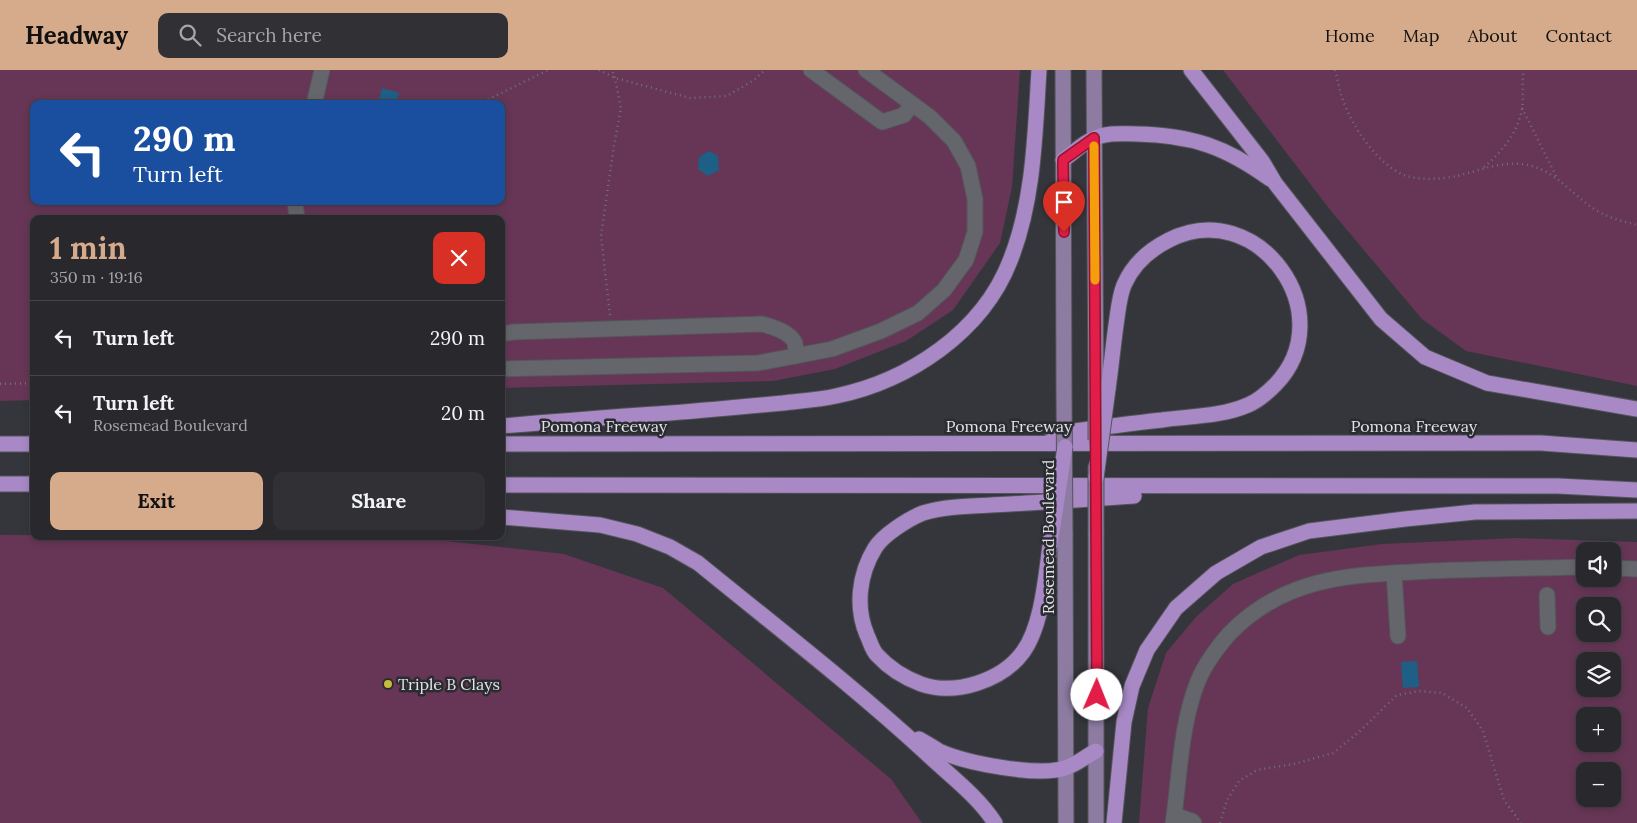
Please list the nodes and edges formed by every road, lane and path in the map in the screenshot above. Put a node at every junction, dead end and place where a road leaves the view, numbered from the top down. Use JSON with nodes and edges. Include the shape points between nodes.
{"nodes":[{"id":1,"x":322,"y":70,"type":"edge"},
{"id":2,"x":548,"y":70,"type":"edge"},
{"id":3,"x":599,"y":70,"type":"edge"},
{"id":4,"x":612,"y":70,"type":"edge"},
{"id":5,"x":765,"y":70,"type":"edge"},
{"id":6,"x":811,"y":70,"type":"edge"},
{"id":7,"x":866,"y":70,"type":"edge"},
{"id":8,"x":1039,"y":70,"type":"edge"},
{"id":9,"x":1063,"y":70,"type":"edge"},
{"id":10,"x":1094,"y":70,"type":"edge"},
{"id":11,"x":1191,"y":70,"type":"edge"},
{"id":12,"x":1335,"y":70,"type":"edge"},
{"id":13,"x":1524,"y":70,"type":"edge"},
{"id":14,"x":615,"y":78,"type":"junction"},
{"id":15,"x":315,"y":100,"type":"edge"},
{"id":16,"x":488,"y":100,"type":"edge"},
{"id":17,"x":912,"y":104,"type":"junction"},
{"id":18,"x":1522,"y":108,"type":"junction"},
{"id":19,"x":1094,"y":138,"type":"junction"},
{"id":20,"x":1063,"y":160,"type":"junction"},
{"id":21,"x":1482,"y":168,"type":"junction"},
{"id":22,"x":1557,"y":178,"type":"junction"},
{"id":23,"x":1275,"y":183,"type":"junction"},
{"id":24,"x":1637,"y":225,"type":"edge"},
{"id":25,"x":611,"y":329,"type":"junction"},
{"id":26,"x":505,"y":334,"type":"edge"},
{"id":27,"x":796,"y":356,"type":"junction"},
{"id":28,"x":505,"y":369,"type":"edge"},
{"id":29,"x":0,"y":384,"type":"edge"},
{"id":30,"x":30,"y":384,"type":"edge"},
{"id":31,"x":1102,"y":390,"type":"junction"},
{"id":32,"x":1637,"y":409,"type":"edge"},
{"id":33,"x":505,"y":426,"type":"edge"},
{"id":34,"x":0,"y":444,"type":"edge"},
{"id":35,"x":30,"y":444,"type":"edge"},
{"id":36,"x":505,"y":444,"type":"edge"},
{"id":37,"x":979,"y":444,"type":"junction"},
{"id":38,"x":1065,"y":447,"type":"joint"},
{"id":39,"x":1637,"y":450,"type":"edge"},
{"id":40,"x":1096,"y":478,"type":"joint"},
{"id":41,"x":0,"y":484,"type":"edge"},
{"id":42,"x":30,"y":484,"type":"edge"},
{"id":43,"x":505,"y":485,"type":"edge"},
{"id":44,"x":1262,"y":487,"type":"junction"},
{"id":45,"x":1637,"y":490,"type":"edge"},
{"id":46,"x":1637,"y":511,"type":"edge"},
{"id":47,"x":505,"y":518,"type":"edge"},
{"id":48,"x":1058,"y":533,"type":"junction"},
{"id":49,"x":1576,"y":567,"type":"edge"},
{"id":50,"x":1621,"y":568,"type":"edge"},
{"id":51,"x":1637,"y":569,"type":"edge"},
{"id":52,"x":1394,"y":573,"type":"junction"},
{"id":53,"x":1547,"y":595,"type":"dead end"},
{"id":54,"x":1548,"y":627,"type":"dead end"},
{"id":55,"x":1398,"y":636,"type":"dead end"},
{"id":56,"x":896,"y":726,"type":"junction"},
{"id":57,"x":1096,"y":751,"type":"junction"},
{"id":58,"x":1065,"y":768,"type":"junction"},
{"id":59,"x":1174,"y":819,"type":"edge"},
{"id":60,"x":995,"y":823,"type":"edge"},
{"id":61,"x":1066,"y":823,"type":"edge"},
{"id":62,"x":1096,"y":823,"type":"edge"},
{"id":63,"x":1114,"y":823,"type":"edge"},
{"id":64,"x":1194,"y":823,"type":"edge"},
{"id":65,"x":1220,"y":823,"type":"edge"},
{"id":66,"x":1521,"y":823,"type":"edge"}],
"edges":[{"from":1,"to":15,"type":"lane"},
{"from":2,"to":16,"type":"path"},
{"from":3,"to":14,"type":"path"},
{"from":4,"to":14,"type":"path"},
{"from":5,"to":14,"type":"path","via":[[727,96],[690,98]]},
{"from":6,"to":17,"type":"lane","via":[[882,122],[904,115]]},
{"from":7,"to":17,"type":"lane"},
{"from":8,"to":33,"type":"highway","via":[[1028,198],[1009,264],[974,318],[928,359],[873,385],[835,396],[720,410]]},
{"from":9,"to":20,"type":"main road","name":"Rosemead Boulevard"},
{"from":10,"to":19,"type":"main road"},
{"from":11,"to":23,"type":"highway","via":[[1262,160]]},
{"from":12,"to":21,"type":"path","via":[[1342,99],[1363,140],[1404,175],[1438,179]]},
{"from":13,"to":18,"type":"path"},
{"from":14,"to":25,"type":"path","via":[[621,109],[601,236]]},
{"from":17,"to":27,"type":"lane","via":[[954,141],[968,166],[975,199],[975,232],[966,260],[944,290],[918,313],[832,349]]},
{"from":18,"to":21,"type":"path","via":[[1512,137]]},
{"from":18,"to":22,"type":"path"},
{"from":19,"to":20,"type":"highway"},
{"from":19,"to":23,"type":"highway","via":[[1110,134],[1160,135],[1199,142],[1227,152]]},
{"from":19,"to":31,"type":"main road"},
{"from":20,"to":38,"type":"main road","name":"Rosemead Boulevard","bridge":true},
{"from":21,"to":22,"type":"path","via":[[1516,164],[1531,166]]},
{"from":22,"to":24,"type":"path","via":[[1594,209],[1610,218]]},
{"from":23,"to":32,"type":"highway","via":[[1381,319],[1425,358],[1487,383]]},
{"from":25,"to":26,"type":"lane"},
{"from":25,"to":27,"type":"lane","via":[[762,324],[790,337],[795,343]]},
{"from":27,"to":28,"type":"lane","via":[[758,363]]},
{"from":29,"to":30,"type":"path"},
{"from":31,"to":37,"type":"highway","via":[[1124,285],[1136,264],[1154,248],[1178,235],[1202,230],[1224,232],[1248,240],[1267,252],[1290,281],[1300,322],[1297,347],[1279,380],[1266,394],[1248,405],[1206,416]]},
{"from":31,"to":40,"type":"highway","bridge":true},
{"from":34,"to":35,"type":"highway"},
{"from":36,"to":37,"type":"highway","name":"Pomona Freeway"},
{"from":37,"to":39,"type":"highway","name":"Pomona Freeway","via":[[1540,443]]},
{"from":38,"to":48,"type":"highway","bridge":true},
{"from":40,"to":57,"type":"main road","bridge":true},
{"from":41,"to":42,"type":"highway"},
{"from":43,"to":44,"type":"highway"},
{"from":44,"to":45,"type":"highway","via":[[1558,486]]},
{"from":44,"to":48,"type":"highway","via":[[960,507],[924,513],[896,528],[876,547],[864,572],[859,599],[863,625],[876,654],[897,672],[922,684],[952,688],[981,682],[1005,670],[1023,652],[1038,621]]},
{"from":46,"to":63,"type":"highway","via":[[1475,512],[1309,531],[1261,547],[1216,573],[1176,608],[1143,659],[1132,686],[1124,722]]},
{"from":47,"to":56,"type":"highway","via":[[600,525],[637,534],[670,547],[698,563]]},
{"from":48,"to":58,"type":"main road","name":"Rosemead Boulevard"},
{"from":49,"to":52,"type":"lane"},
{"from":50,"to":51,"type":"lane"},
{"from":52,"to":55,"type":"lane"},
{"from":52,"to":59,"type":"lane","via":[[1330,580],[1298,588],[1264,604],[1240,623],[1218,647],[1198,680],[1186,719]]},
{"from":53,"to":54,"type":"lane"},
{"from":56,"to":58,"type":"highway","via":[[940,751],[974,762],[1043,771]]},
{"from":56,"to":60,"type":"highway","via":[[965,789]]},
{"from":57,"to":58,"type":"highway"},
{"from":57,"to":62,"type":"main road"},
{"from":58,"to":61,"type":"main road","name":"Rosemead Boulevard"},
{"from":59,"to":64,"type":"lane"},
{"from":65,"to":66,"type":"path","via":[[1227,800],[1240,781],[1257,770],[1333,753],[1397,695],[1419,691],[1442,693],[1467,708],[1483,731],[1504,800]]}]}
